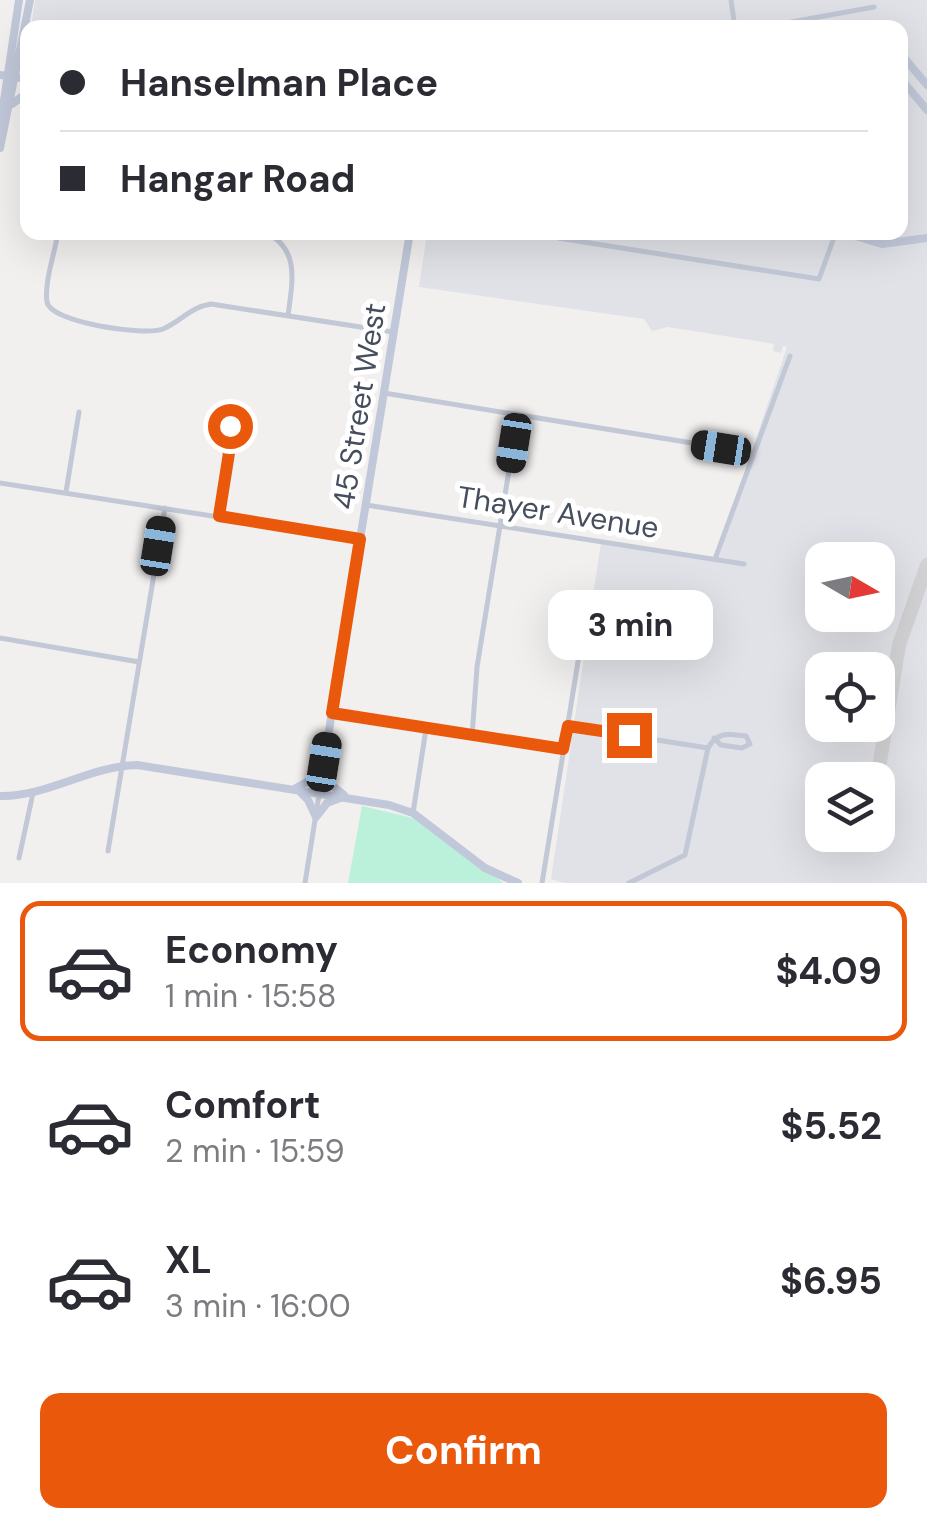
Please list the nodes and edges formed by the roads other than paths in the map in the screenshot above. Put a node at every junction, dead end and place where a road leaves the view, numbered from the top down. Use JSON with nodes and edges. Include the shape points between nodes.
{"nodes":[{"id":1,"x":20,"y":0,"type":"edge"},
{"id":2,"x":874,"y":7,"type":"dead end"},
{"id":3,"x":802,"y":20,"type":"edge"},
{"id":4,"x":15,"y":28,"type":"junction"},
{"id":5,"x":20,"y":42,"type":"edge"},
{"id":6,"x":908,"y":63,"type":"edge"},
{"id":7,"x":0,"y":64,"type":"edge"},
{"id":8,"x":7,"y":81,"type":"edge"},
{"id":9,"x":927,"y":85,"type":"edge"},
{"id":10,"x":908,"y":87,"type":"edge"},
{"id":11,"x":0,"y":98,"type":"edge"},
{"id":12,"x":927,"y":110,"type":"edge"},
{"id":13,"x":5,"y":114,"type":"edge"},
{"id":14,"x":0,"y":127,"type":"edge"},
{"id":15,"x":0,"y":144,"type":"edge"},
{"id":16,"x":927,"y":238,"type":"edge"},
{"id":17,"x":57,"y":240,"type":"edge"},
{"id":18,"x":273,"y":240,"type":"edge"},
{"id":19,"x":409,"y":240,"type":"edge"},
{"id":20,"x":571,"y":240,"type":"edge"},
{"id":21,"x":836,"y":240,"type":"edge"},
{"id":22,"x":868,"y":240,"type":"edge"},
{"id":23,"x":288,"y":316,"type":"junction"},
{"id":24,"x":393,"y":332,"type":"junction"},
{"id":25,"x":790,"y":356,"type":"dead end"},
{"id":26,"x":384,"y":393,"type":"junction"},
{"id":27,"x":78,"y":412,"type":"dead end"},
{"id":28,"x":518,"y":415,"type":"junction"},
{"id":29,"x":229,"y":453,"type":"junction"},
{"id":30,"x":754,"y":453,"type":"junction"},
{"id":31,"x":0,"y":483,"type":"edge"},
{"id":32,"x":66,"y":492,"type":"junction"},
{"id":33,"x":366,"y":504,"type":"junction"},
{"id":34,"x":164,"y":508,"type":"junction"},
{"id":35,"x":219,"y":516,"type":"junction"},
{"id":36,"x":500,"y":526,"type":"junction"},
{"id":37,"x":360,"y":539,"type":"junction"},
{"id":38,"x":715,"y":559,"type":"junction"},
{"id":39,"x":744,"y":564,"type":"dead end"},
{"id":40,"x":582,"y":637,"type":"dead end"},
{"id":41,"x":0,"y":638,"type":"edge"},
{"id":42,"x":139,"y":662,"type":"junction"},
{"id":43,"x":332,"y":713,"type":"junction"},
{"id":44,"x":568,"y":726,"type":"junction"},
{"id":45,"x":426,"y":729,"type":"junction"},
{"id":46,"x":472,"y":737,"type":"junction"},
{"id":47,"x":714,"y":738,"type":"junction"},
{"id":48,"x":708,"y":748,"type":"junction"},
{"id":49,"x":563,"y":749,"type":"junction"},
{"id":50,"x":324,"y":762,"type":"junction"},
{"id":51,"x":122,"y":765,"type":"junction"},
{"id":52,"x":296,"y":788,"type":"junction"},
{"id":53,"x":319,"y":792,"type":"junction"},
{"id":54,"x":34,"y":793,"type":"junction"},
{"id":55,"x":0,"y":796,"type":"edge"},
{"id":56,"x":346,"y":796,"type":"junction"},
{"id":57,"x":413,"y":813,"type":"junction"},
{"id":58,"x":316,"y":816,"type":"junction"},
{"id":59,"x":108,"y":850,"type":"dead end"},
{"id":60,"x":19,"y":858,"type":"dead end"},
{"id":61,"x":304,"y":883,"type":"edge"},
{"id":62,"x":518,"y":883,"type":"edge"},
{"id":63,"x":542,"y":883,"type":"edge"},
{"id":64,"x":629,"y":883,"type":"edge"}],
"edges":[{"from":1,"to":4,"type":"main road"},
{"from":2,"to":3,"type":"street"},
{"from":4,"to":7,"type":"main road"},
{"from":4,"to":8,"type":"main road"},
{"from":5,"to":8,"type":"main road"},
{"from":6,"to":9,"type":"main road"},
{"from":8,"to":13,"type":"main road"},
{"from":10,"to":12,"type":"main road"},
{"from":11,"to":13,"type":"main road"},
{"from":13,"to":14,"type":"main road"},
{"from":13,"to":15,"type":"main road"},
{"from":16,"to":22,"type":"main road"},
{"from":17,"to":23,"type":"street","via":[[47,303],[67,320],[149,332],[205,305]]},
{"from":18,"to":23,"type":"street","via":[[289,254]]},
{"from":19,"to":24,"type":"main road","name":"45 Street West"},
{"from":20,"to":21,"type":"street","via":[[819,279]]},
{"from":23,"to":24,"type":"street"},
{"from":24,"to":26,"type":"main road","name":"45 Street West"},
{"from":25,"to":30,"type":"street"},
{"from":26,"to":28,"type":"street"},
{"from":26,"to":33,"type":"main road","name":"45 Street West"},
{"from":27,"to":32,"type":"street"},
{"from":28,"to":30,"type":"street"},
{"from":28,"to":36,"type":"street"},
{"from":29,"to":29,"type":"street","via":[[240,434],[234,426],[223,439]]},
{"from":29,"to":35,"type":"street"},
{"from":30,"to":38,"type":"street"},
{"from":31,"to":32,"type":"street"},
{"from":32,"to":34,"type":"street"},
{"from":33,"to":36,"type":"street","name":"Thayer Avenue"},
{"from":33,"to":37,"type":"main road","name":"45 Street West"},
{"from":34,"to":35,"type":"street"},
{"from":34,"to":42,"type":"street"},
{"from":35,"to":37,"type":"street"},
{"from":36,"to":38,"type":"street","name":"Thayer Avenue"},
{"from":36,"to":46,"type":"street"},
{"from":37,"to":43,"type":"main road","name":"45 Street West"},
{"from":38,"to":39,"type":"street","name":"Thayer Avenue"},
{"from":40,"to":44,"type":"street"},
{"from":41,"to":42,"type":"street"},
{"from":42,"to":51,"type":"street"},
{"from":43,"to":45,"type":"street"},
{"from":43,"to":50,"type":"main road","name":"45 Street West"},
{"from":44,"to":48,"type":"street"},
{"from":44,"to":49,"type":"street"},
{"from":45,"to":46,"type":"street"},
{"from":45,"to":57,"type":"street"},
{"from":46,"to":49,"type":"street"},
{"from":47,"to":47,"type":"street","via":[[720,745],[750,744],[746,736]]},
{"from":47,"to":48,"type":"street"},
{"from":48,"to":64,"type":"street","via":[[685,855]]},
{"from":49,"to":63,"type":"street"},
{"from":50,"to":52,"type":"main road","via":[[316,777]]},
{"from":50,"to":53,"type":"main road","name":"45 Street West"},
{"from":50,"to":56,"type":"main road","via":[[330,784]]},
{"from":51,"to":52,"type":"main road"},
{"from":51,"to":54,"type":"main road"},
{"from":51,"to":59,"type":"street"},
{"from":52,"to":53,"type":"main road"},
{"from":52,"to":58,"type":"main road"},
{"from":53,"to":56,"type":"main road"},
{"from":53,"to":58,"type":"street","name":"45 Street West"},
{"from":54,"to":55,"type":"main road"},
{"from":54,"to":60,"type":"street"},
{"from":56,"to":57,"type":"main road"},
{"from":56,"to":58,"type":"main road"},
{"from":57,"to":62,"type":"main road","via":[[485,868]]},
{"from":58,"to":61,"type":"street","name":"45 Street West"}]}
